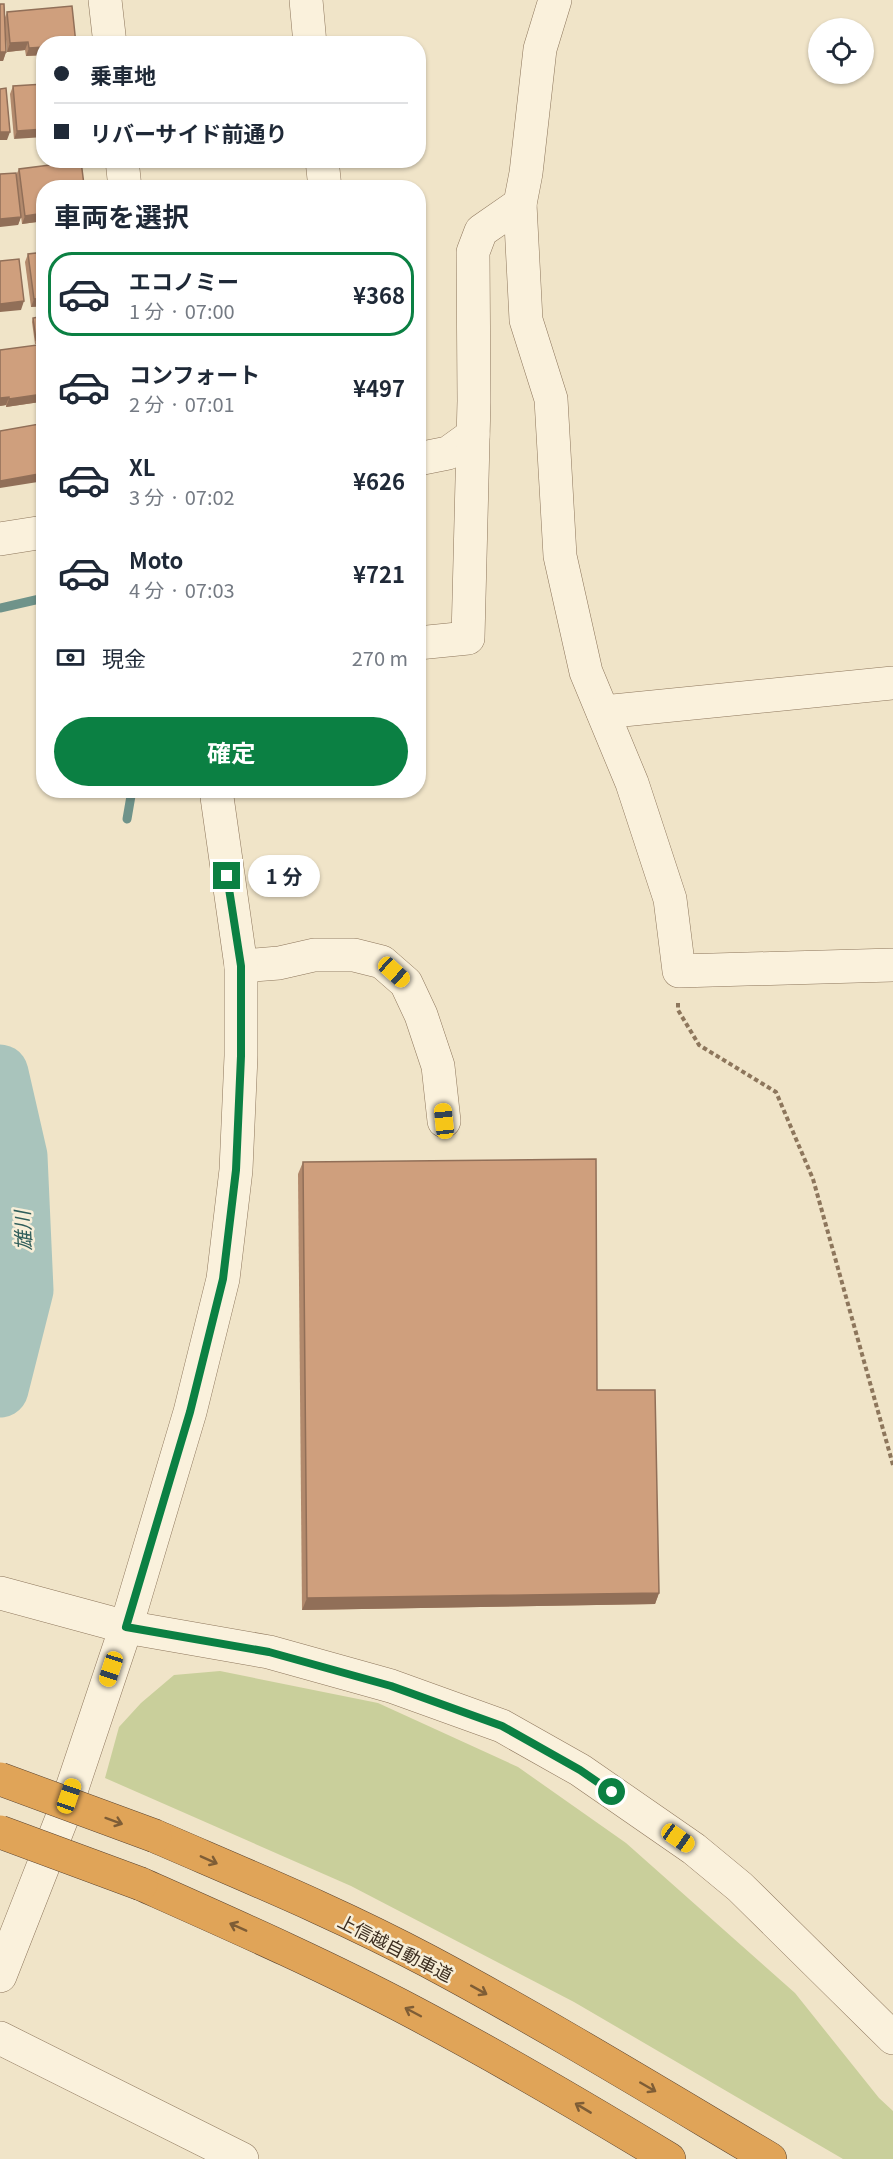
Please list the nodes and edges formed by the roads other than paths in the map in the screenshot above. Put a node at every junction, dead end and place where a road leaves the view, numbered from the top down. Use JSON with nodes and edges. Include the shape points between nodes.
{"nodes":[{"id":1,"x":105,"y":0,"type":"edge"},
{"id":2,"x":306,"y":0,"type":"edge"},
{"id":3,"x":555,"y":0,"type":"edge"},
{"id":4,"x":109,"y":36,"type":"edge"},
{"id":5,"x":309,"y":36,"type":"edge"},
{"id":6,"x":520,"y":204,"type":"junction"},
{"id":7,"x":473,"y":435,"type":"junction"},
{"id":8,"x":426,"y":457,"type":"edge"},
{"id":9,"x":36,"y":532,"type":"edge"},
{"id":10,"x":0,"y":539,"type":"edge"},
{"id":11,"x":426,"y":642,"type":"edge"},
{"id":12,"x":893,"y":683,"type":"edge"},
{"id":13,"x":603,"y":712,"type":"junction"},
{"id":14,"x":217,"y":798,"type":"edge"},
{"id":15,"x":238,"y":953,"type":"junction"},
{"id":16,"x":893,"y":965,"type":"edge"},
{"id":17,"x":444,"y":1121,"type":"dead end"},
{"id":18,"x":0,"y":1593,"type":"edge"},
{"id":19,"x":126,"y":1627,"type":"junction"},
{"id":20,"x":0,"y":1779,"type":"edge"},
{"id":21,"x":0,"y":1832,"type":"edge"},
{"id":22,"x":0,"y":1976,"type":"edge"},
{"id":23,"x":0,"y":2038,"type":"edge"},
{"id":24,"x":893,"y":2038,"type":"edge"},
{"id":25,"x":242,"y":2159,"type":"edge"},
{"id":26,"x":669,"y":2159,"type":"edge"},
{"id":27,"x":770,"y":2159,"type":"edge"}],
"edges":[{"from":1,"to":4,"type":"street"},
{"from":2,"to":5,"type":"street"},
{"from":3,"to":6,"type":"street","via":[[540,50]]},
{"from":6,"to":7,"type":"street","via":[[481,231],[473,252]]},
{"from":6,"to":13,"type":"street","via":[[526,320],[551,399],[560,556],[586,672]]},
{"from":7,"to":8,"type":"street","via":[[448,453]]},
{"from":7,"to":11,"type":"street","via":[[468,638]]},
{"from":9,"to":10,"type":"street"},
{"from":12,"to":13,"type":"street"},
{"from":13,"to":16,"type":"street","via":[[632,783],[670,899],[679,971]]},
{"from":14,"to":15,"type":"street"},
{"from":15,"to":17,"type":"street","via":[[279,963],[314,955],[354,955],[382,962],[406,983],[421,1015],[438,1066]]},
{"from":15,"to":19,"type":"street","via":[[241,1056],[236,1170],[223,1279],[190,1412]]},
{"from":18,"to":19,"type":"street"},
{"from":19,"to":22,"type":"street","via":[[62,1818]]},
{"from":19,"to":24,"type":"street","via":[[269,1652],[391,1686],[502,1726],[580,1770],[694,1849],[740,1887]]},
{"from":20,"to":27,"type":"highway","name":"上信越自動車道","one_way":true,"bridge":true,"via":[[155,1836],[427,1960]]},
{"from":26,"to":21,"type":"highway","one_way":true,"bridge":true,"via":[[412,2011],[287,1949],[141,1884]]},
{"from":23,"to":25,"type":"street"}]}
